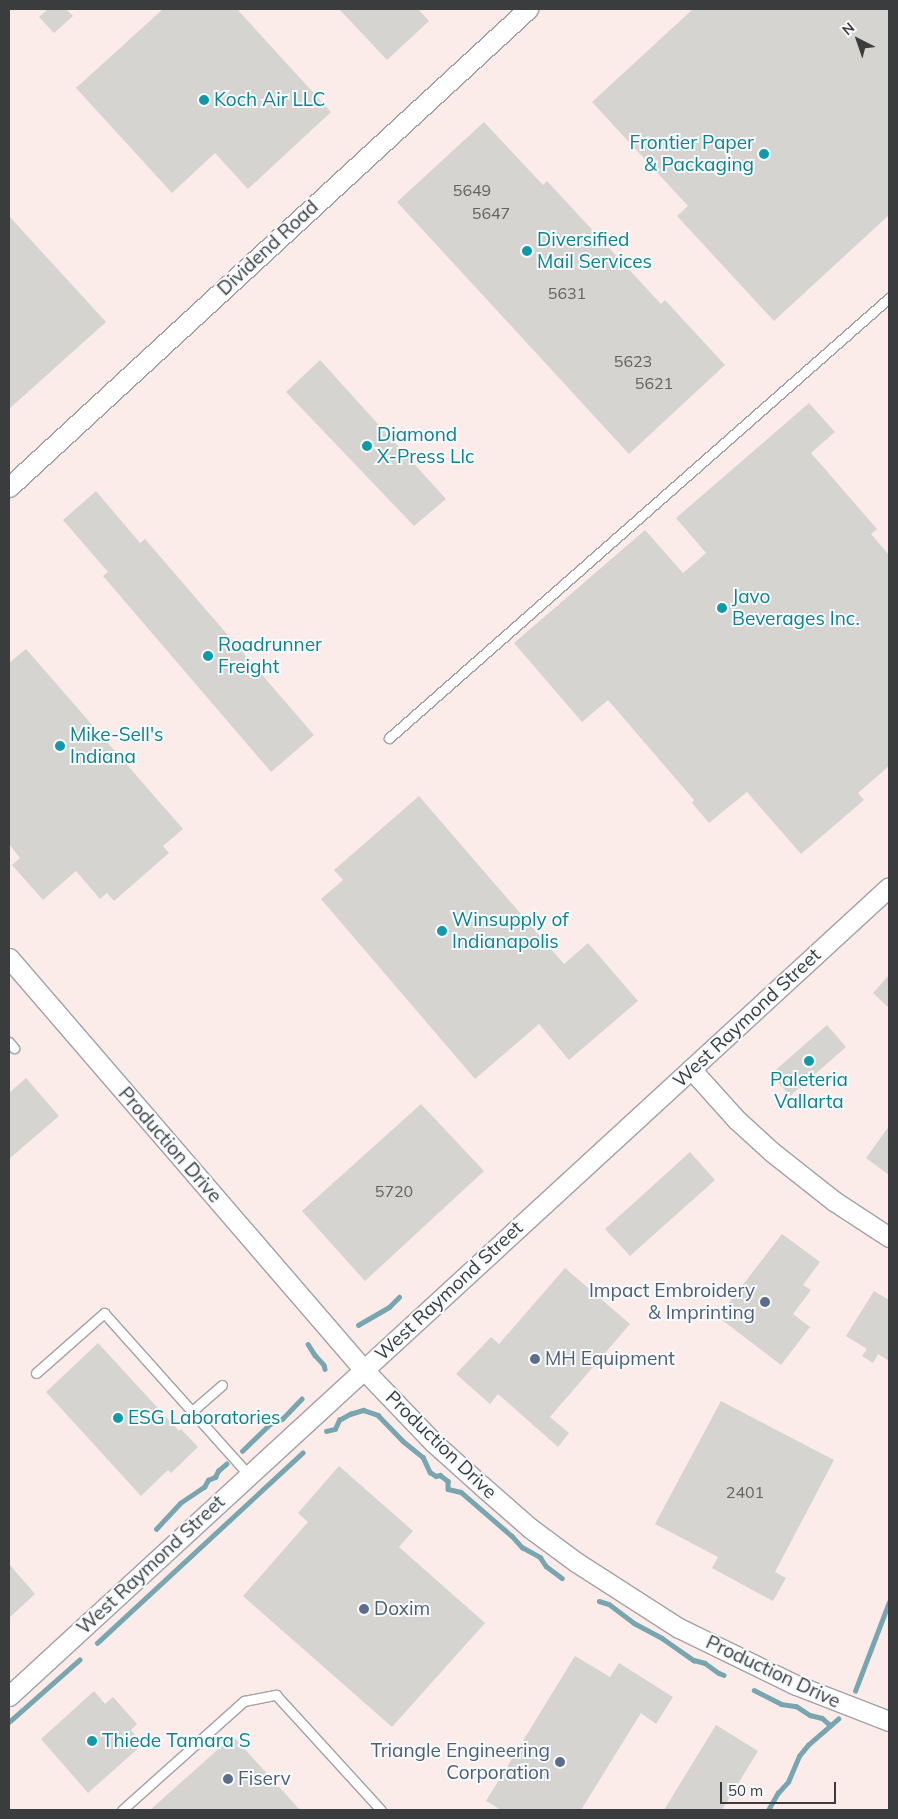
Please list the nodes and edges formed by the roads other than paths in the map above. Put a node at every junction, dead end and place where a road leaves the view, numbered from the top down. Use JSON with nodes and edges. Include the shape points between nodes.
{"nodes":[{"id":1,"x":528,"y":9,"type":"edge"},
{"id":2,"x":889,"y":298,"type":"edge"},
{"id":3,"x":9,"y":487,"type":"edge"},
{"id":4,"x":389,"y":738,"type":"dead end"},
{"id":5,"x":889,"y":887,"type":"edge"},
{"id":6,"x":9,"y":958,"type":"edge"},
{"id":7,"x":691,"y":1069,"type":"junction"},
{"id":8,"x":889,"y":1237,"type":"edge"},
{"id":9,"x":364,"y":1370,"type":"junction"},
{"id":10,"x":36,"y":1373,"type":"dead end"},
{"id":11,"x":222,"y":1385,"type":"dead end"},
{"id":12,"x":192,"y":1412,"type":"junction"},
{"id":13,"x":249,"y":1475,"type":"junction"},
{"id":14,"x":9,"y":1696,"type":"edge"},
{"id":15,"x":889,"y":1721,"type":"edge"},
{"id":16,"x":122,"y":1810,"type":"edge"},
{"id":17,"x":380,"y":1810,"type":"edge"}],
"edges":[{"from":1,"to":3,"type":"street","name":"Dividend Road"},
{"from":2,"to":4,"type":"lane"},
{"from":5,"to":7,"type":"street","name":"West Raymond Street"},
{"from":6,"to":9,"type":"street","name":"Production Drive"},
{"from":7,"to":8,"type":"street","via":[[749,1131],[784,1162],[834,1201]]},
{"from":7,"to":9,"type":"street","name":"West Raymond Street"},
{"from":9,"to":13,"type":"street","name":"West Raymond Street"},
{"from":9,"to":15,"type":"street","name":"Production Drive","via":[[447,1455],[530,1528],[576,1562],[636,1602],[735,1656],[796,1685]]},
{"from":10,"to":12,"type":"lane","via":[[104,1313]]},
{"from":11,"to":12,"type":"lane"},
{"from":12,"to":13,"type":"lane"},
{"from":13,"to":14,"type":"street","name":"West Raymond Street"},
{"from":16,"to":17,"type":"lane","via":[[244,1701],[276,1695]]}]}
